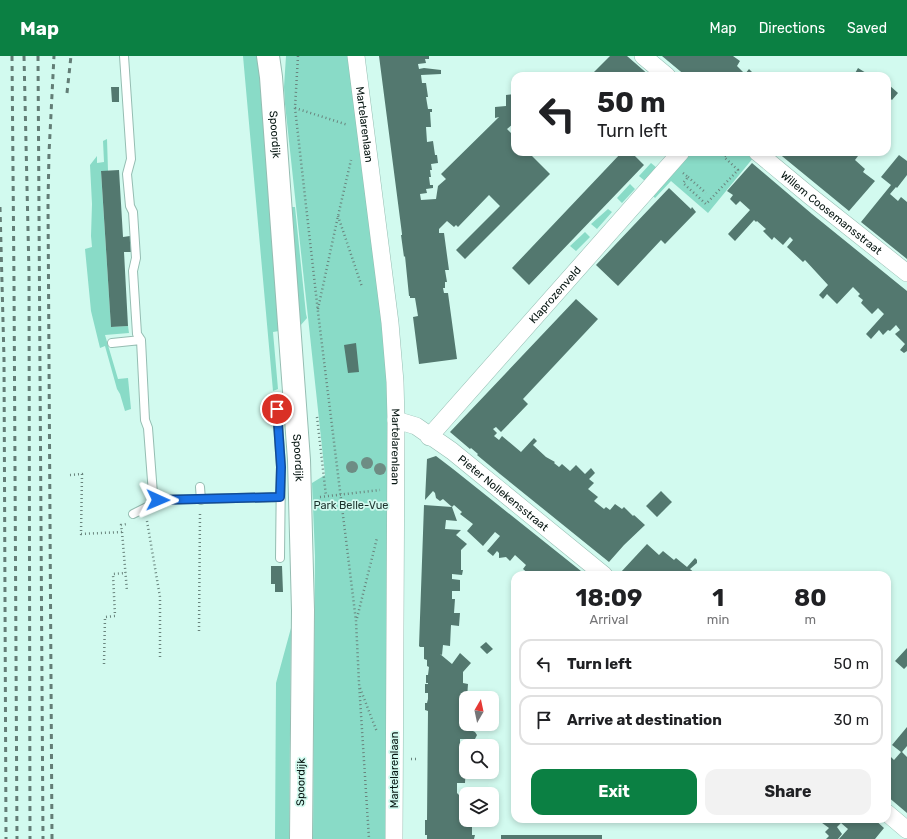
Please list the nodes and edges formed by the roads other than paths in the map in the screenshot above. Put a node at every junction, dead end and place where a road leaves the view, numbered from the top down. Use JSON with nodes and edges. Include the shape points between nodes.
{"nodes":[{"id":1,"x":124,"y":56,"type":"edge"},
{"id":2,"x":268,"y":56,"type":"edge"},
{"id":3,"x":275,"y":56,"type":"edge"},
{"id":4,"x":356,"y":56,"type":"edge"},
{"id":5,"x":644,"y":56,"type":"edge"},
{"id":6,"x":662,"y":72,"type":"edge"},
{"id":7,"x":271,"y":77,"type":"junction"},
{"id":8,"x":762,"y":156,"type":"edge"},
{"id":9,"x":676,"y":158,"type":"edge"},
{"id":10,"x":907,"y":273,"type":"edge"},
{"id":11,"x":141,"y":340,"type":"junction"},
{"id":12,"x":112,"y":343,"type":"dead end"},
{"id":13,"x":295,"y":408,"type":"junction"},
{"id":14,"x":396,"y":420,"type":"junction"},
{"id":15,"x":429,"y":437,"type":"junction"},
{"id":16,"x":200,"y":487,"type":"dead end"},
{"id":17,"x":280,"y":497,"type":"junction"},
{"id":18,"x":201,"y":500,"type":"junction"},
{"id":19,"x":157,"y":502,"type":"junction"},
{"id":20,"x":133,"y":514,"type":"road end"},
{"id":21,"x":280,"y":558,"type":"dead end"},
{"id":22,"x":599,"y":571,"type":"edge"},
{"id":23,"x":891,"y":816,"type":"edge"},
{"id":24,"x":907,"y":830,"type":"edge"},
{"id":25,"x":301,"y":839,"type":"edge"},
{"id":26,"x":394,"y":839,"type":"edge"}],
"edges":[{"from":1,"to":11,"type":"lane","via":[[131,159],[127,174],[130,206],[133,212],[136,258],[133,271],[138,334]]},
{"from":2,"to":7,"type":"street","name":"Spoordijk"},
{"from":3,"to":7,"type":"street","name":"Spoordijk"},
{"from":4,"to":14,"type":"street","name":"Martelarenlaan","via":[[390,323]]},
{"from":5,"to":6,"type":"street"},
{"from":7,"to":13,"type":"street","name":"Spoordijk"},
{"from":8,"to":10,"type":"street","name":"Willem Coosemansstraat"},
{"from":9,"to":15,"type":"street","name":"Klaprozenveld"},
{"from":11,"to":12,"type":"lane"},
{"from":11,"to":19,"type":"lane","via":[[146,420]]},
{"from":13,"to":17,"type":"lane","via":[[277,409],[281,467]]},
{"from":13,"to":25,"type":"street","name":"Spoordijk","via":[[303,610]]},
{"from":14,"to":15,"type":"street","name":"Pieter Nollekensstraat","via":[[416,426]]},
{"from":14,"to":26,"type":"street","name":"Martelarenlaan"},
{"from":15,"to":22,"type":"street","name":"Pieter Nollekensstraat","via":[[452,451]]},
{"from":16,"to":18,"type":"lane"},
{"from":17,"to":18,"type":"lane"},
{"from":17,"to":21,"type":"lane"},
{"from":18,"to":19,"type":"lane"},
{"from":19,"to":20,"type":"lane"},
{"from":23,"to":24,"type":"street"}]}
